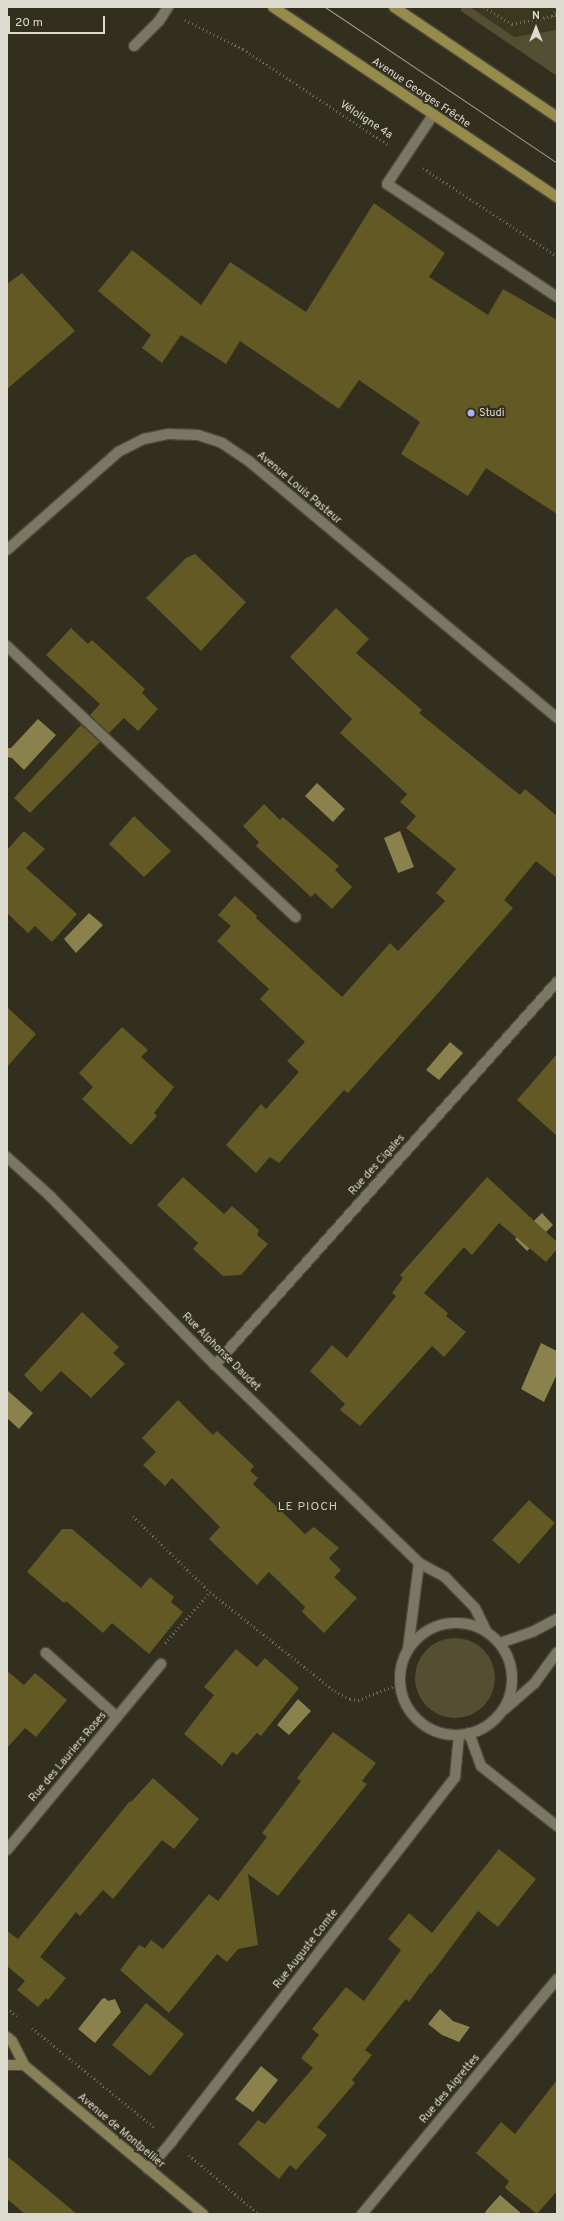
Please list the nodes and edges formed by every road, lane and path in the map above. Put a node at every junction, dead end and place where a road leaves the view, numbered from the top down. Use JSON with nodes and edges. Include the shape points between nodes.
{"nodes":[{"id":1,"x":273,"y":7,"type":"edge"},
{"id":2,"x":394,"y":7,"type":"edge"},
{"id":3,"x":484,"y":7,"type":"edge"},
{"id":4,"x":557,"y":8,"type":"edge"},
{"id":5,"x":167,"y":9,"type":"edge"},
{"id":6,"x":557,"y":15,"type":"edge"},
{"id":7,"x":551,"y":16,"type":"junction"},
{"id":8,"x":134,"y":46,"type":"dead end"},
{"id":9,"x":433,"y":115,"type":"junction"},
{"id":10,"x":557,"y":117,"type":"edge"},
{"id":11,"x":405,"y":156,"type":"junction"},
{"id":12,"x":557,"y":197,"type":"edge"},
{"id":13,"x":557,"y":256,"type":"edge"},
{"id":14,"x":557,"y":297,"type":"edge"},
{"id":15,"x":7,"y":550,"type":"edge"},
{"id":16,"x":7,"y":646,"type":"edge"},
{"id":17,"x":557,"y":718,"type":"edge"},
{"id":18,"x":296,"y":917,"type":"dead end"},
{"id":19,"x":557,"y":982,"type":"edge"},
{"id":20,"x":7,"y":1157,"type":"edge"},
{"id":21,"x":215,"y":1365,"type":"junction"},
{"id":22,"x":133,"y":1516,"type":"dead end"},
{"id":23,"x":419,"y":1563,"type":"junction"},
{"id":24,"x":210,"y":1592,"type":"junction"},
{"id":25,"x":557,"y":1618,"type":"edge"},
{"id":26,"x":486,"y":1631,"type":"junction"},
{"id":27,"x":500,"y":1643,"type":"junction"},
{"id":28,"x":408,"y":1649,"type":"junction"},
{"id":29,"x":557,"y":1652,"type":"edge"},
{"id":30,"x":46,"y":1653,"type":"dead end"},
{"id":31,"x":161,"y":1664,"type":"joint"},
{"id":32,"x":400,"y":1684,"type":"junction"},
{"id":33,"x":501,"y":1712,"type":"junction"},
{"id":34,"x":117,"y":1717,"type":"junction"},
{"id":35,"x":464,"y":1734,"type":"junction"},
{"id":36,"x":557,"y":1826,"type":"edge"},
{"id":37,"x":7,"y":1850,"type":"edge"},
{"id":38,"x":557,"y":1979,"type":"edge"},
{"id":39,"x":7,"y":2008,"type":"edge"},
{"id":40,"x":19,"y":2018,"type":"dead end"},
{"id":41,"x":25,"y":2023,"type":"dead end"},
{"id":42,"x":7,"y":2037,"type":"edge"},
{"id":43,"x":7,"y":2065,"type":"edge"},
{"id":44,"x":24,"y":2066,"type":"junction"},
{"id":45,"x":172,"y":2141,"type":"junction"},
{"id":46,"x":148,"y":2169,"type":"junction"},
{"id":47,"x":203,"y":2214,"type":"edge"},
{"id":48,"x":259,"y":2214,"type":"edge"},
{"id":49,"x":362,"y":2214,"type":"edge"}],
"edges":[{"from":1,"to":9,"type":"main road","name":"Avenue Georges Frêche"},
{"from":2,"to":10,"type":"main road"},
{"from":3,"to":7,"type":"path","via":[[512,24]]},
{"from":4,"to":7,"type":"path"},
{"from":5,"to":8,"type":"street","via":[[160,21]]},
{"from":5,"to":11,"type":"path","name":"Véloligne 4a","via":[[243,49]]},
{"from":6,"to":7,"type":"path"},
{"from":9,"to":11,"type":"street"},
{"from":9,"to":12,"type":"main road","name":"Avenue Georges Frêche"},
{"from":11,"to":13,"type":"path","name":"Véloligne 4a"},
{"from":11,"to":14,"type":"street","via":[[387,184]]},
{"from":15,"to":17,"type":"street","name":"Avenue Louis Pasteur","via":[[118,452],[144,439],[168,434],[198,435],[222,443],[250,462]]},
{"from":16,"to":18,"type":"street"},
{"from":19,"to":21,"type":"street","name":"Rue des Cigales"},
{"from":20,"to":21,"type":"street","name":"Rue Alphonse Daudet","via":[[51,1197]]},
{"from":21,"to":23,"type":"street","name":"Rue Alphonse Daudet"},
{"from":22,"to":24,"type":"path"},
{"from":23,"to":26,"type":"street","name":"Rue Alphonse Daudet","via":[[450,1582],[475,1608]]},
{"from":23,"to":28,"type":"street"},
{"from":24,"to":31,"type":"path","via":[[160,1649]]},
{"from":24,"to":32,"type":"path","via":[[335,1691],[350,1699],[358,1700]]},
{"from":25,"to":27,"type":"street","via":[[534,1631]]},
{"from":26,"to":27,"type":"street"},
{"from":26,"to":28,"type":"street","via":[[464,1624],[435,1626],[420,1636]]},
{"from":27,"to":33,"type":"street","via":[[509,1660],[512,1677],[510,1695]]},
{"from":28,"to":32,"type":"street","via":[[401,1666]]},
{"from":29,"to":33,"type":"street","via":[[534,1684]]},
{"from":30,"to":34,"type":"street","name":"Rue des Lauriers Roses"},
{"from":31,"to":34,"type":"street"},
{"from":32,"to":35,"type":"street","via":[[404,1701],[413,1715],[426,1727],[442,1733]]},
{"from":33,"to":35,"type":"street","via":[[481,1729]]},
{"from":34,"to":37,"type":"street","name":"Rue des Lauriers Roses"},
{"from":35,"to":36,"type":"street","via":[[481,1766]]},
{"from":35,"to":45,"type":"street","name":"Rue Auguste Comte","via":[[455,1777]]},
{"from":38,"to":49,"type":"street","name":"Rue des Aigrettes"},
{"from":39,"to":40,"type":"path"},
{"from":41,"to":45,"type":"path"},
{"from":42,"to":44,"type":"main road","name":"Avenue de Montpellier","via":[[12,2041]]},
{"from":43,"to":44,"type":"main road"},
{"from":44,"to":46,"type":"main road","name":"Avenue de Montpellier"},
{"from":45,"to":46,"type":"street","name":"Rue Auguste Comte"},
{"from":45,"to":48,"type":"path"},
{"from":46,"to":47,"type":"main road","name":"Avenue de Montpellier"}]}
